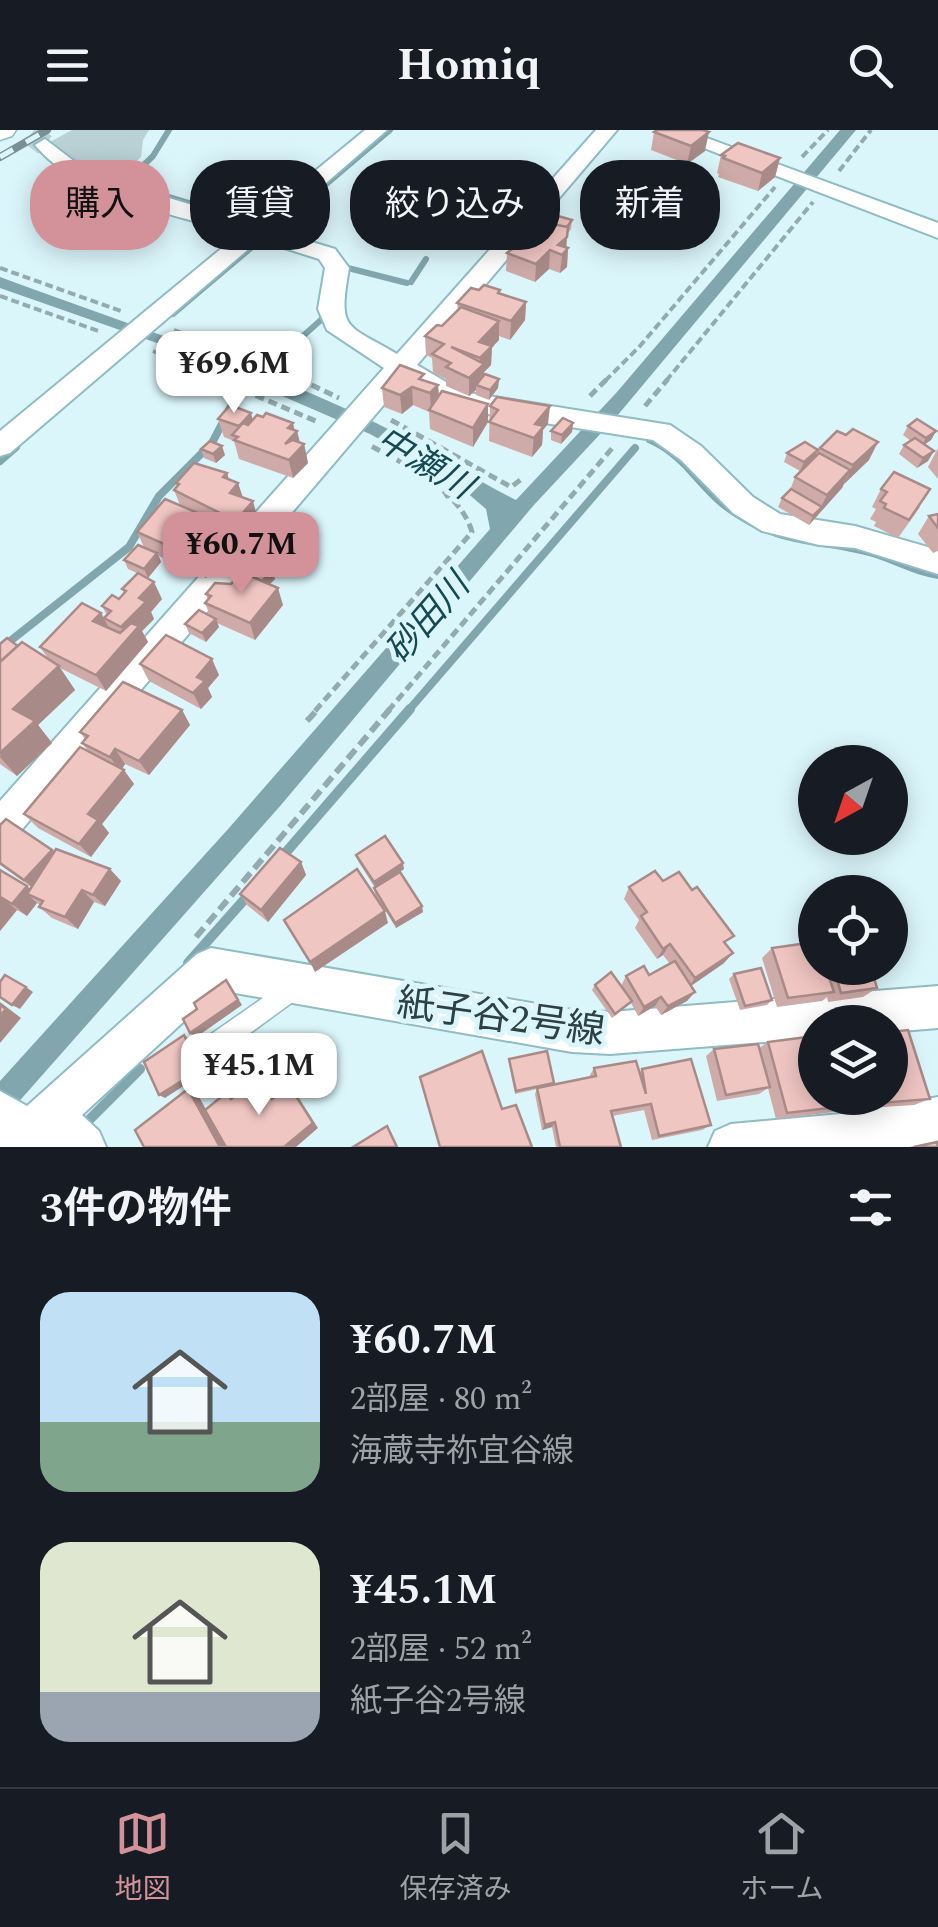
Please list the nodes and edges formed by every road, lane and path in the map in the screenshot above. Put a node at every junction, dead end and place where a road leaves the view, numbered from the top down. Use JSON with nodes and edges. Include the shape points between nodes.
{"nodes":[{"id":1,"x":376,"y":130,"type":"edge"},
{"id":2,"x":607,"y":130,"type":"edge"},
{"id":3,"x":667,"y":130,"type":"edge"},
{"id":4,"x":828,"y":130,"type":"edge"},
{"id":5,"x":872,"y":130,"type":"edge"},
{"id":6,"x":21,"y":134,"type":"tunnel mouth"},
{"id":7,"x":330,"y":169,"type":"edge"},
{"id":8,"x":790,"y":176,"type":"junction"},
{"id":9,"x":821,"y":188,"type":"junction"},
{"id":10,"x":190,"y":210,"type":"edge"},
{"id":11,"x":938,"y":231,"type":"edge"},
{"id":12,"x":233,"y":250,"type":"edge"},
{"id":13,"x":315,"y":250,"type":"edge"},
{"id":14,"x":0,"y":268,"type":"edge"},
{"id":15,"x":141,"y":328,"type":"junction"},
{"id":16,"x":403,"y":366,"type":"junction"},
{"id":17,"x":359,"y":417,"type":"junction"},
{"id":18,"x":574,"y":418,"type":"junction"},
{"id":19,"x":624,"y":426,"type":"junction"},
{"id":20,"x":0,"y":446,"type":"edge"},
{"id":21,"x":481,"y":469,"type":"junction"},
{"id":22,"x":523,"y":478,"type":"dead end"},
{"id":23,"x":445,"y":497,"type":"dead end"},
{"id":24,"x":938,"y":562,"type":"edge"},
{"id":25,"x":0,"y":828,"type":"edge"},
{"id":26,"x":195,"y":938,"type":"dead end"},
{"id":27,"x":300,"y":983,"type":"junction"},
{"id":28,"x":938,"y":1006,"type":"edge"},
{"id":29,"x":222,"y":1064,"type":"dead end"},
{"id":30,"x":938,"y":1119,"type":"edge"},
{"id":31,"x":21,"y":1126,"type":"edge"},
{"id":32,"x":83,"y":1147,"type":"edge"},
{"id":33,"x":730,"y":1147,"type":"edge"}],
"edges":[{"from":1,"to":7,"type":"street"},
{"from":2,"to":16,"type":"street"},
{"from":3,"to":8,"type":"street"},
{"from":4,"to":8,"type":"path"},
{"from":5,"to":9,"type":"path"},
{"from":6,"to":10,"type":"street","via":[[109,186]]},
{"from":8,"to":9,"type":"street"},
{"from":8,"to":18,"type":"path"},
{"from":9,"to":11,"type":"street"},
{"from":9,"to":19,"type":"path"},
{"from":12,"to":15,"type":"street"},
{"from":13,"to":16,"type":"street","via":[[327,254],[338,277],[330,309],[339,330]]},
{"from":14,"to":15,"type":"path"},
{"from":15,"to":17,"type":"path","via":[[278,368]]},
{"from":15,"to":20,"type":"street"},
{"from":16,"to":17,"type":"street"},
{"from":16,"to":18,"type":"street","via":[[456,400]]},
{"from":17,"to":21,"type":"path","via":[[425,436]]},
{"from":17,"to":25,"type":"street"},
{"from":18,"to":19,"type":"street"},
{"from":19,"to":24,"type":"street","via":[[660,432],[681,444],[730,494],[772,522]]},
{"from":19,"to":26,"type":"path","via":[[498,586]]},
{"from":21,"to":22,"type":"path","via":[[512,487]]},
{"from":21,"to":23,"type":"path"},
{"from":27,"to":28,"type":"street","name":"紙子谷2号線","via":[[532,1026],[610,1033]]},
{"from":27,"to":29,"type":"lane","via":[[212,1047]]},
{"from":27,"to":31,"type":"street","name":"紙子谷2号線","via":[[211,968]]},
{"from":30,"to":33,"type":"street","via":[[850,1136]]},
{"from":31,"to":32,"type":"street"}]}
